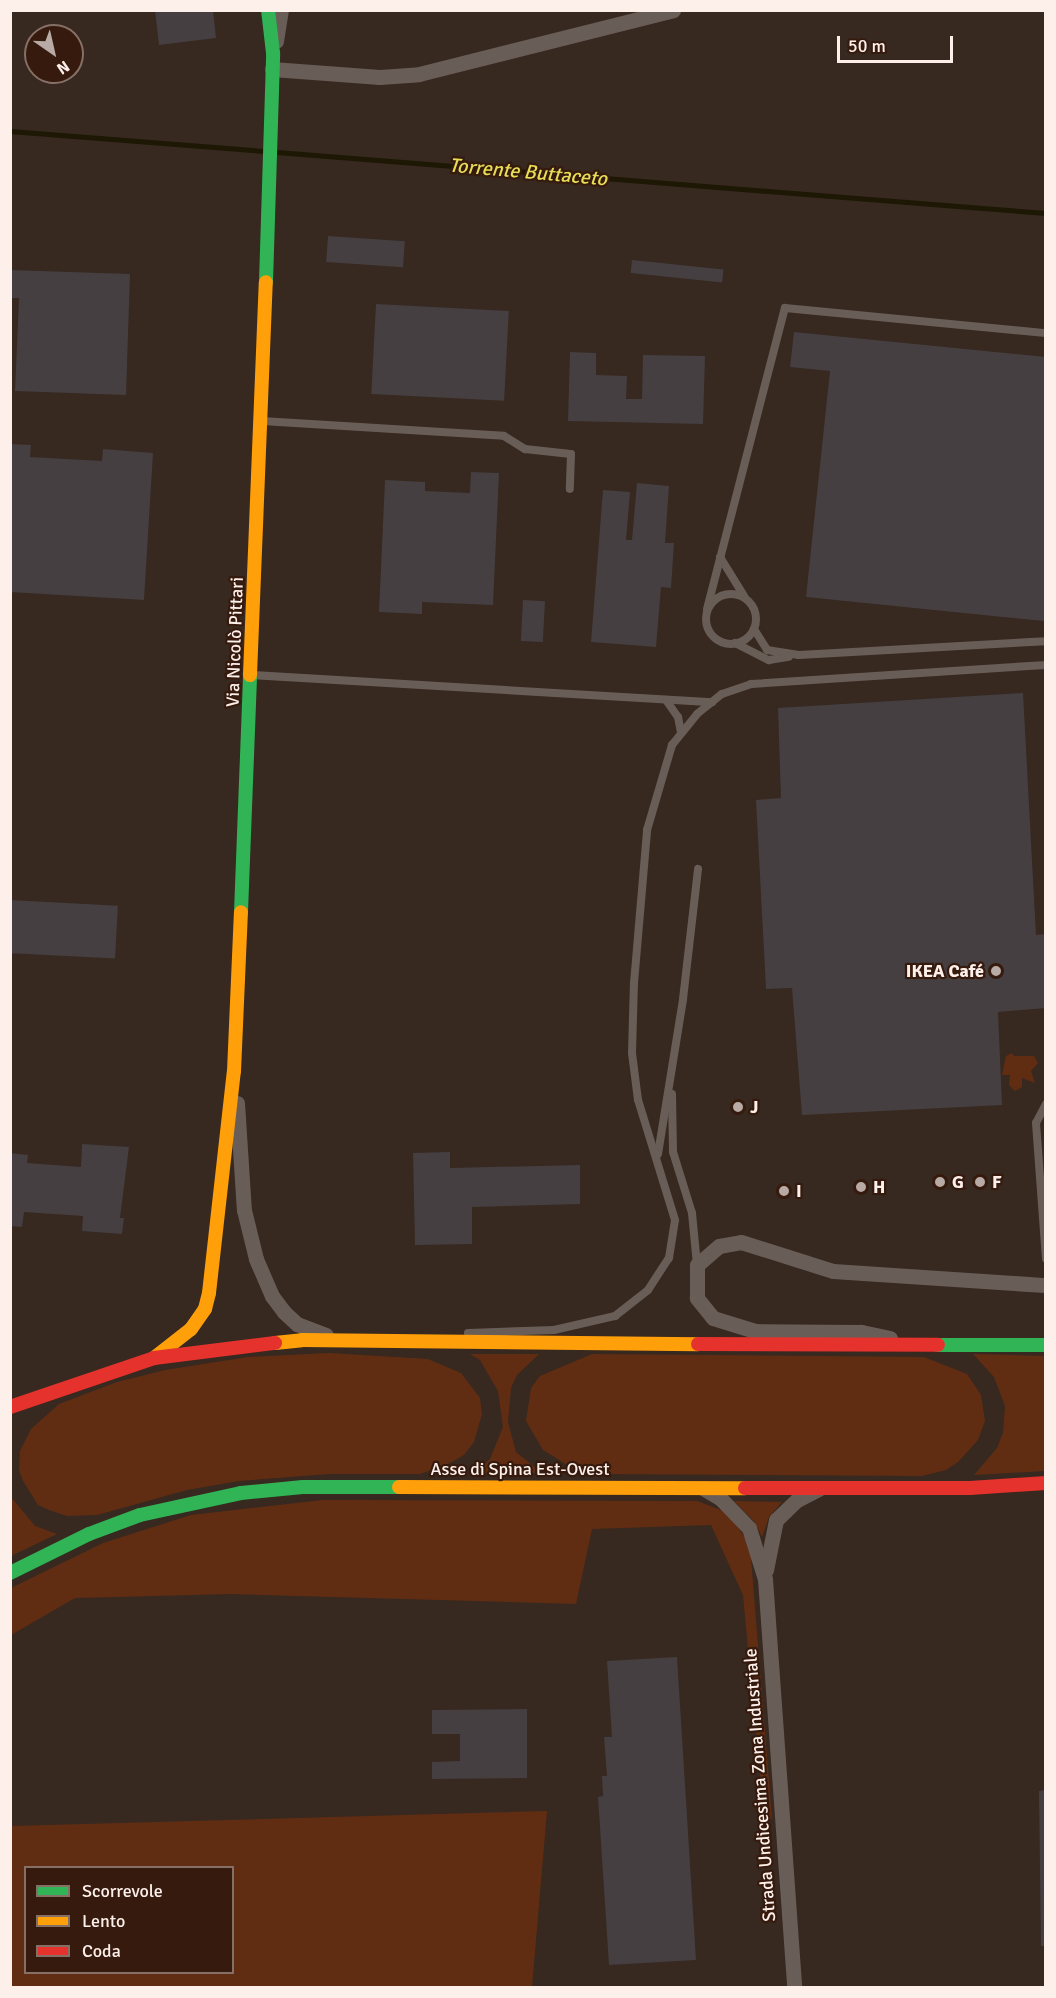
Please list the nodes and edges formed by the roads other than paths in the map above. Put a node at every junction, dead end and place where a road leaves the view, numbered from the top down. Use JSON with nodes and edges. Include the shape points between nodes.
{"nodes":[{"id":1,"x":268,"y":10,"type":"edge"},
{"id":2,"x":281,"y":10,"type":"edge"},
{"id":3,"x":673,"y":10,"type":"edge"},
{"id":4,"x":273,"y":53,"type":"junction"},
{"id":5,"x":272,"y":69,"type":"junction"},
{"id":6,"x":1046,"y":333,"type":"edge"},
{"id":7,"x":260,"y":421,"type":"junction"},
{"id":8,"x":570,"y":489,"type":"dead end"},
{"id":9,"x":720,"y":557,"type":"junction"},
{"id":10,"x":745,"y":597,"type":"junction"},
{"id":11,"x":707,"y":609,"type":"junction"},
{"id":12,"x":754,"y":629,"type":"junction"},
{"id":13,"x":1046,"y":641,"type":"edge"},
{"id":14,"x":735,"y":644,"type":"junction"},
{"id":15,"x":799,"y":654,"type":"junction"},
{"id":16,"x":1046,"y":665,"type":"edge"},
{"id":17,"x":252,"y":675,"type":"junction"},
{"id":18,"x":666,"y":700,"type":"junction"},
{"id":19,"x":712,"y":702,"type":"junction"},
{"id":20,"x":681,"y":733,"type":"junction"},
{"id":21,"x":698,"y":869,"type":"dead end"},
{"id":22,"x":234,"y":1071,"type":"junction"},
{"id":23,"x":672,"y":1071,"type":"junction"},
{"id":24,"x":1046,"y":1104,"type":"edge"},
{"id":25,"x":657,"y":1161,"type":"junction"},
{"id":26,"x":1046,"y":1259,"type":"edge"},
{"id":27,"x":698,"y":1265,"type":"junction"},
{"id":28,"x":1046,"y":1285,"type":"edge"},
{"id":29,"x":362,"y":1340,"type":"junction"},
{"id":30,"x":404,"y":1342,"type":"junction"},
{"id":31,"x":910,"y":1343,"type":"junction"},
{"id":32,"x":1046,"y":1345,"type":"edge"},
{"id":33,"x":154,"y":1358,"type":"junction"},
{"id":34,"x":10,"y":1407,"type":"edge"},
{"id":35,"x":1046,"y":1483,"type":"edge"},
{"id":36,"x":701,"y":1486,"type":"junction"},
{"id":37,"x":826,"y":1486,"type":"junction"},
{"id":38,"x":10,"y":1573,"type":"edge"},
{"id":39,"x":765,"y":1579,"type":"junction"},
{"id":40,"x":794,"y":1988,"type":"edge"}],
"edges":[{"from":1,"to":4,"type":"main road","name":"Via Nicolò Pittari"},
{"from":2,"to":4,"type":"street"},
{"from":3,"to":5,"type":"street","via":[[419,74],[380,77]]},
{"from":4,"to":5,"type":"main road","name":"Via Nicolò Pittari"},
{"from":5,"to":7,"type":"main road","name":"Via Nicolò Pittari"},
{"from":6,"to":9,"type":"lane","via":[[785,308]]},
{"from":7,"to":8,"type":"lane","via":[[504,436],[525,449],[571,454]]},
{"from":7,"to":17,"type":"main road","name":"Via Nicolò Pittari"},
{"from":9,"to":10,"type":"lane"},
{"from":9,"to":11,"type":"lane"},
{"from":10,"to":11,"type":"lane","via":[[727,593]]},
{"from":10,"to":12,"type":"lane","via":[[755,611]]},
{"from":11,"to":14,"type":"lane","via":[[711,634],[726,644]]},
{"from":12,"to":14,"type":"lane"},
{"from":12,"to":15,"type":"lane","via":[[767,650]]},
{"from":13,"to":15,"type":"lane"},
{"from":14,"to":15,"type":"lane","via":[[769,660]]},
{"from":16,"to":19,"type":"lane","via":[[769,682],[752,684]]},
{"from":17,"to":18,"type":"lane"},
{"from":17,"to":22,"type":"main road","name":"Via Nicolò Pittari"},
{"from":18,"to":19,"type":"lane"},
{"from":18,"to":20,"type":"lane","via":[[678,717]]},
{"from":19,"to":20,"type":"lane"},
{"from":20,"to":25,"type":"lane","via":[[672,745],[647,830],[634,983],[632,1053],[638,1100]]},
{"from":21,"to":23,"type":"lane"},
{"from":22,"to":29,"type":"street","via":[[244,1210],[250,1242],[272,1296],[297,1324],[324,1335]]},
{"from":22,"to":33,"type":"main road","name":"Via Nicolò Pittari","via":[[207,1301],[191,1329]]},
{"from":23,"to":25,"type":"lane"},
{"from":23,"to":27,"type":"lane","via":[[674,1152],[692,1213]]},
{"from":24,"to":26,"type":"lane","via":[[1036,1123]]},
{"from":25,"to":30,"type":"lane","via":[[675,1220],[673,1240],[662,1273],[633,1304],[615,1316],[554,1330],[431,1333]]},
{"from":27,"to":28,"type":"street","via":[[718,1246],[741,1242],[833,1271]]},
{"from":27,"to":31,"type":"street","via":[[697,1298],[713,1318],[735,1326],[784,1332],[861,1332]]},
{"from":29,"to":30,"type":"main road"},
{"from":29,"to":33,"type":"main road","via":[[302,1340]]},
{"from":30,"to":31,"type":"main road"},
{"from":31,"to":32,"type":"main road"},
{"from":33,"to":34,"type":"main road"},
{"from":35,"to":37,"type":"main road","name":"Asse di Spina Est-Ovest","via":[[969,1488]]},
{"from":36,"to":37,"type":"main road","name":"Asse di Spina Est-Ovest"},
{"from":36,"to":38,"type":"main road","name":"Asse di Spina Est-Ovest","via":[[303,1487],[241,1493],[140,1515],[89,1534]]},
{"from":36,"to":39,"type":"street","via":[[721,1499],[750,1528]]},
{"from":37,"to":39,"type":"street","via":[[797,1500],[776,1520]]},
{"from":39,"to":40,"type":"street","name":"Strada Undicesima Zona Industriale"}]}
